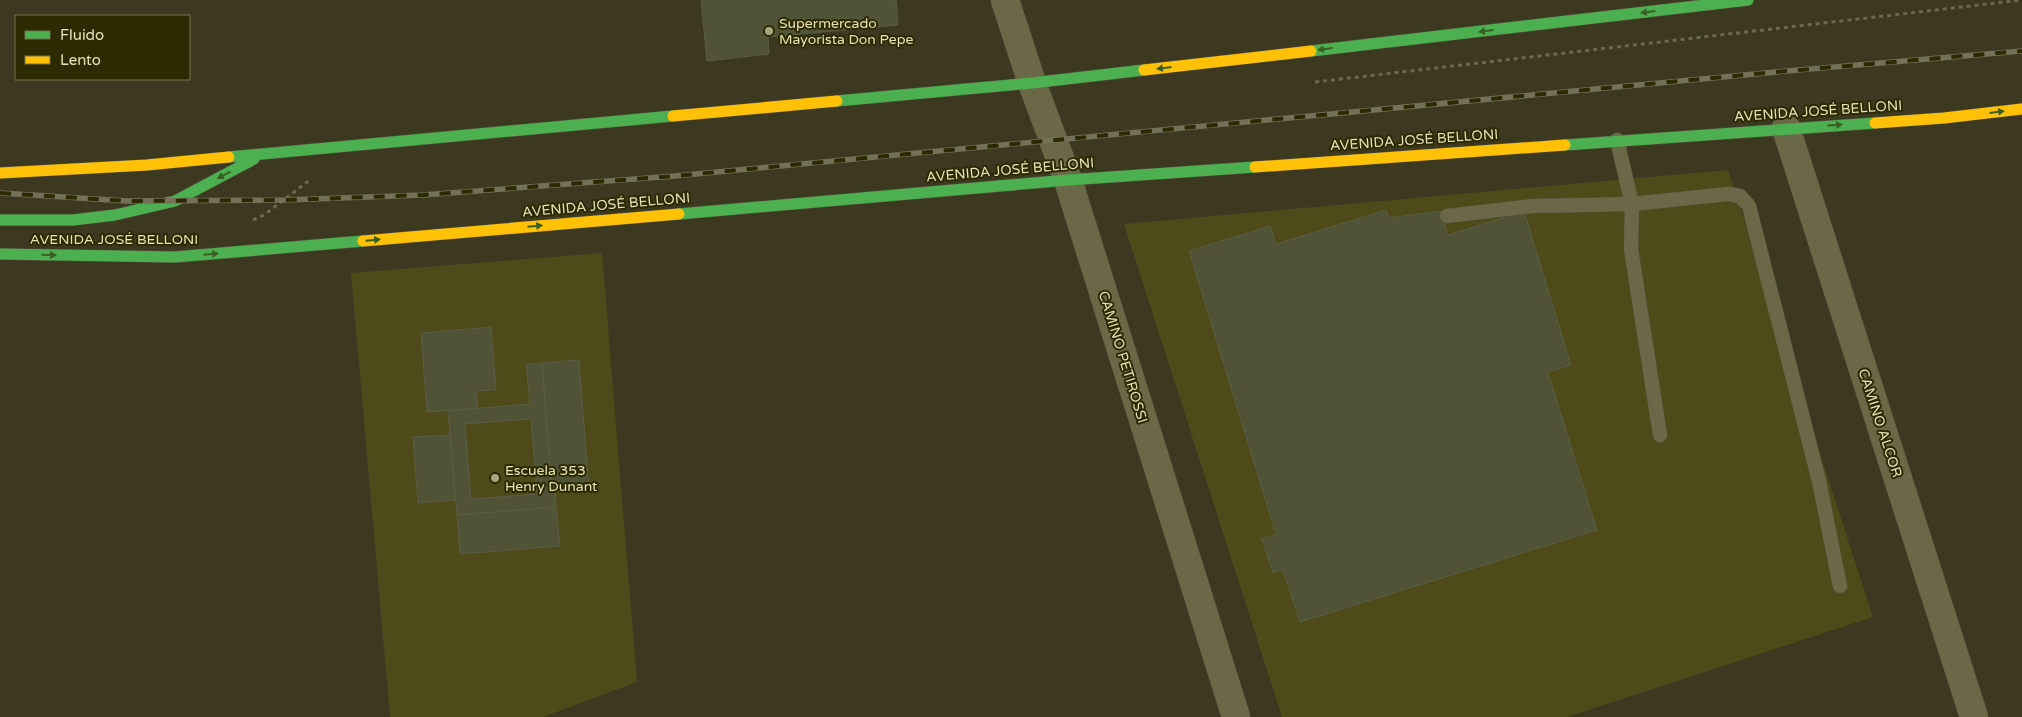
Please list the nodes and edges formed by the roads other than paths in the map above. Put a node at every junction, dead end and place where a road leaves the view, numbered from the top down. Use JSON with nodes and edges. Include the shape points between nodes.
{"nodes":[{"id":1,"x":1005,"y":0,"type":"edge"},
{"id":2,"x":1748,"y":0,"type":"edge"},
{"id":3,"x":1032,"y":84,"type":"junction"},
{"id":4,"x":2022,"y":109,"type":"edge"},
{"id":5,"x":1786,"y":128,"type":"junction"},
{"id":6,"x":1617,"y":140,"type":"junction"},
{"id":7,"x":267,"y":153,"type":"junction"},
{"id":8,"x":0,"y":172,"type":"edge"},
{"id":9,"x":1068,"y":180,"type":"junction"},
{"id":10,"x":1632,"y":204,"type":"junction"},
{"id":11,"x":1448,"y":216,"type":"dead end"},
{"id":12,"x":0,"y":220,"type":"edge"},
{"id":13,"x":0,"y":254,"type":"edge"},
{"id":14,"x":1660,"y":435,"type":"dead end"},
{"id":15,"x":1840,"y":586,"type":"dead end"},
{"id":16,"x":1236,"y":717,"type":"edge"},
{"id":17,"x":1974,"y":717,"type":"edge"}],
"edges":[{"from":1,"to":3,"type":"street","name":"CAMINO PETIROSSI"},
{"from":2,"to":3,"type":"main road","one_way":true},
{"from":3,"to":7,"type":"main road"},
{"from":3,"to":9,"type":"street","name":"CAMINO PETIROSSI"},
{"from":5,"to":4,"type":"main road","name":"AVENIDA JOSÉ BELLONI","one_way":true,"via":[[1944,118]]},
{"from":5,"to":6,"type":"main road","name":"AVENIDA JOSÉ BELLONI"},
{"from":5,"to":17,"type":"street","name":"CAMINO ALCOR"},
{"from":6,"to":9,"type":"main road","name":"AVENIDA JOSÉ BELLONI"},
{"from":6,"to":10,"type":"lane"},
{"from":7,"to":8,"type":"main road","via":[[147,165]]},
{"from":7,"to":12,"type":"main road","one_way":true,"via":[[175,201],[115,215],[73,220]]},
{"from":13,"to":9,"type":"main road","name":"AVENIDA JOSÉ BELLONI","one_way":true,"via":[[175,257]]},
{"from":9,"to":16,"type":"street","name":"CAMINO PETIROSSI"},
{"from":10,"to":11,"type":"lane","via":[[1533,206]]},
{"from":10,"to":14,"type":"lane","via":[[1631,249]]},
{"from":10,"to":15,"type":"lane","via":[[1728,194],[1740,196],[1749,206],[1819,481]]}]}
